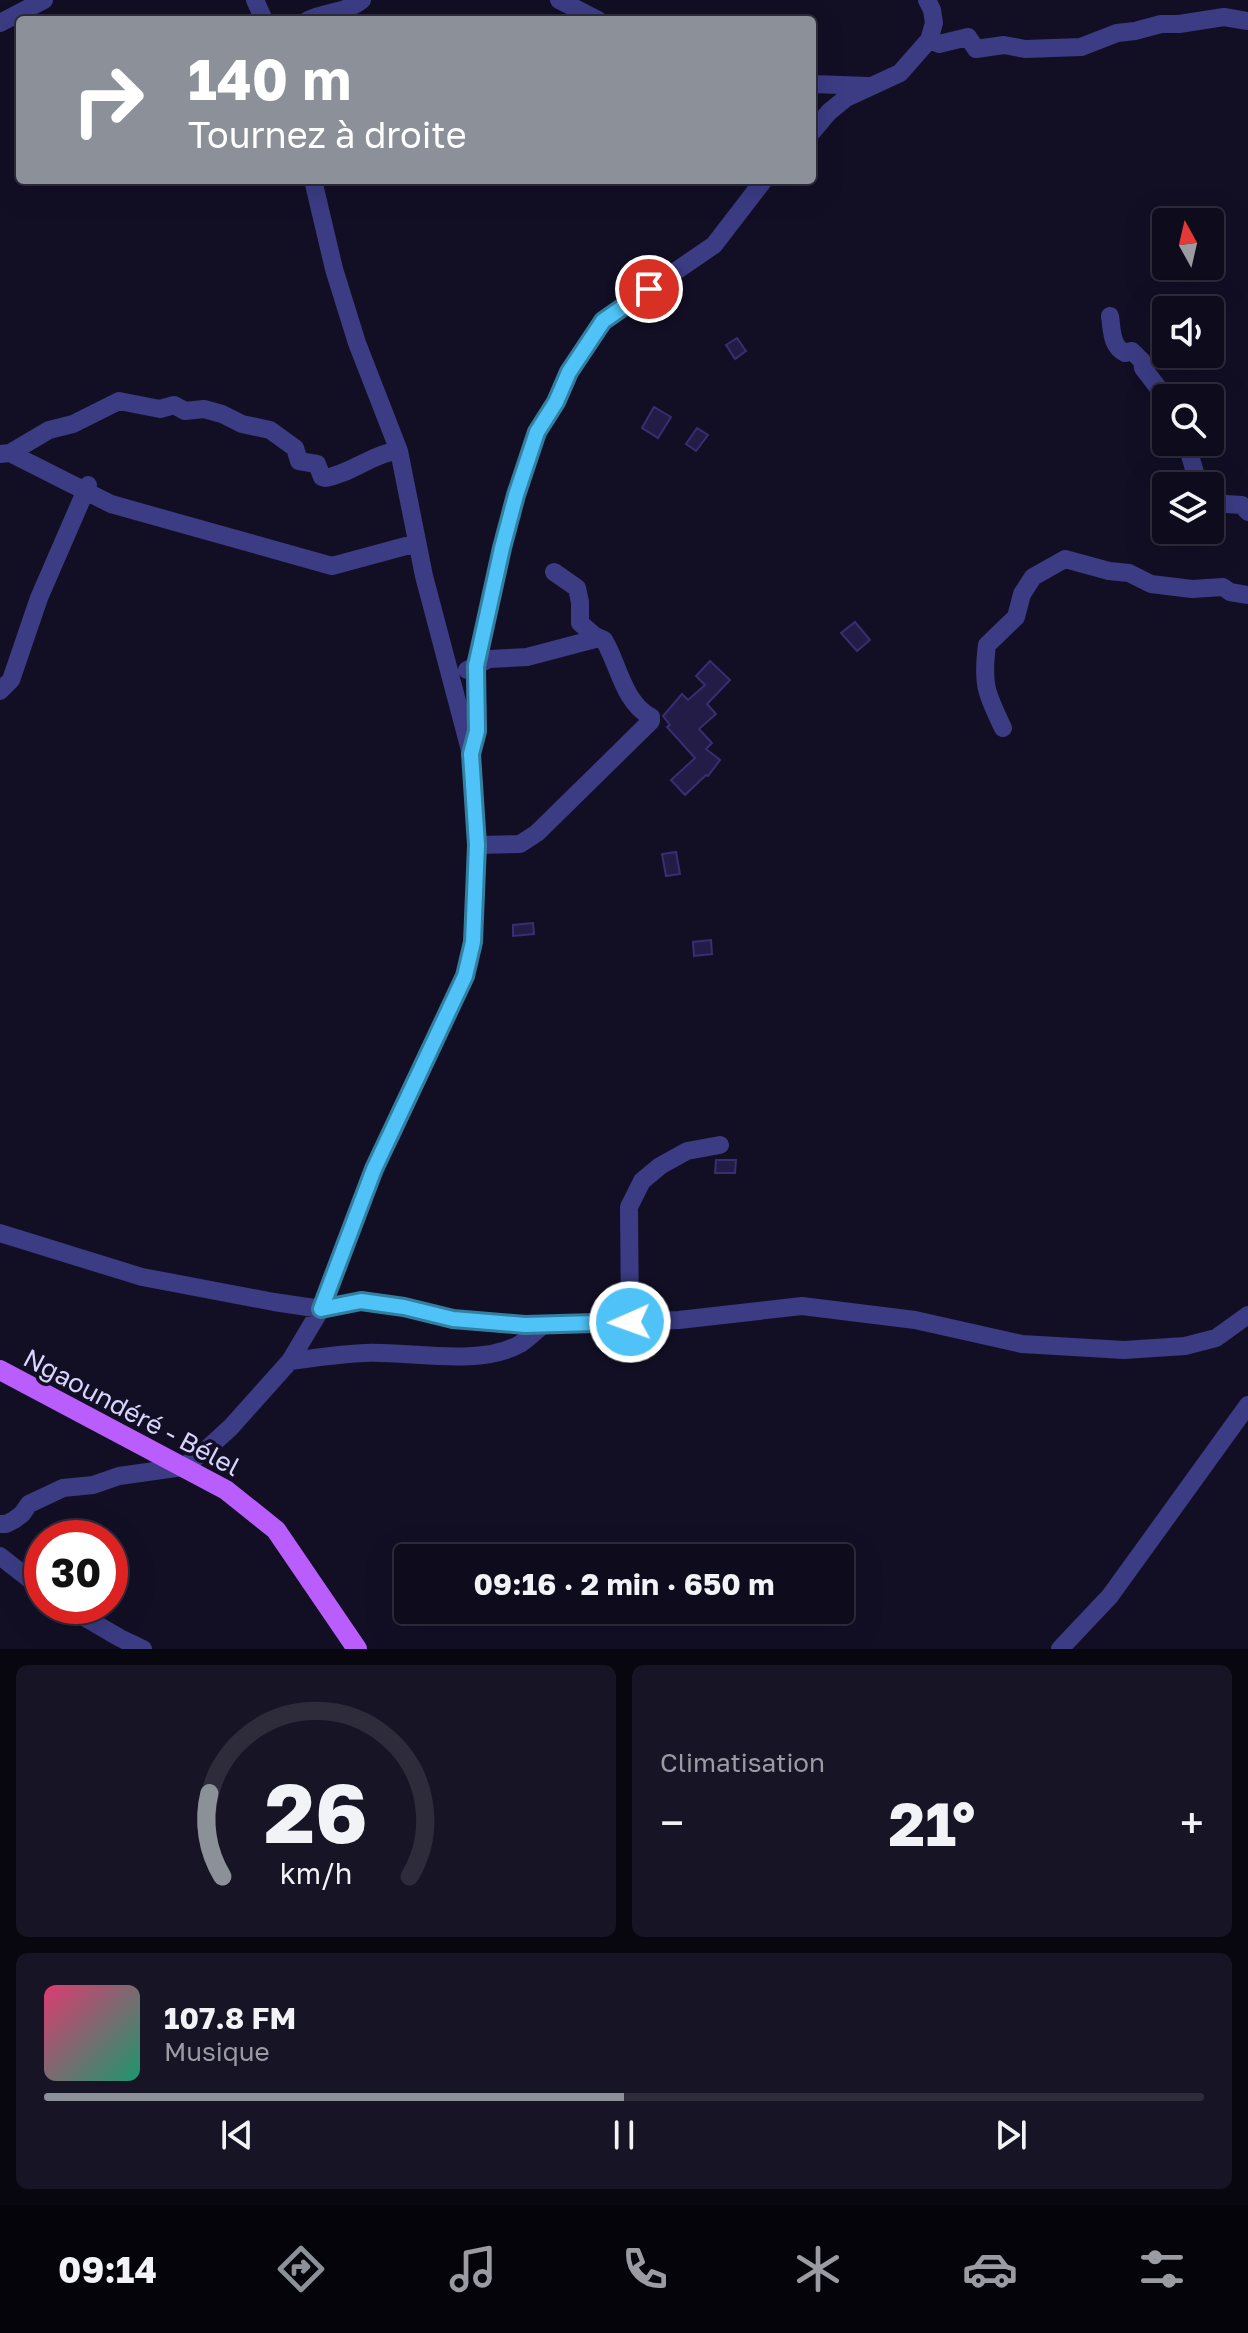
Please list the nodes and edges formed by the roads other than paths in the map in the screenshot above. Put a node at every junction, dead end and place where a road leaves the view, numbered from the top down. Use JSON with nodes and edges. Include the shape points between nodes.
{"nodes":[{"id":1,"x":44,"y":0,"type":"edge"},
{"id":2,"x":362,"y":0,"type":"edge"},
{"id":3,"x":559,"y":0,"type":"edge"},
{"id":4,"x":927,"y":0,"type":"edge"},
{"id":5,"x":316,"y":16,"type":"edge"},
{"id":6,"x":590,"y":16,"type":"edge"},
{"id":7,"x":1248,"y":21,"type":"edge"},
{"id":8,"x":0,"y":23,"type":"edge"},
{"id":9,"x":929,"y":40,"type":"junction"},
{"id":10,"x":816,"y":84,"type":"edge"},
{"id":11,"x":872,"y":87,"type":"junction"},
{"id":12,"x":816,"y":127,"type":"edge"},
{"id":13,"x":314,"y":184,"type":"edge"},
{"id":14,"x":761,"y":184,"type":"edge"},
{"id":15,"x":1110,"y":316,"type":"dead end"},
{"id":16,"x":1155,"y":384,"type":"edge"},
{"id":17,"x":399,"y":451,"type":"junction"},
{"id":18,"x":5,"y":453,"type":"edge"},
{"id":19,"x":87,"y":488,"type":"junction"},
{"id":20,"x":1224,"y":504,"type":"edge"},
{"id":21,"x":1248,"y":512,"type":"edge"},
{"id":22,"x":417,"y":543,"type":"junction"},
{"id":23,"x":554,"y":572,"type":"dead end"},
{"id":24,"x":1248,"y":595,"type":"edge"},
{"id":25,"x":599,"y":638,"type":"junction"},
{"id":26,"x":476,"y":666,"type":"junction"},
{"id":27,"x":449,"y":670,"type":"junction"},
{"id":28,"x":0,"y":691,"type":"edge"},
{"id":29,"x":1003,"y":728,"type":"dead end"},
{"id":30,"x":471,"y":754,"type":"junction"},
{"id":31,"x":477,"y":845,"type":"junction"},
{"id":32,"x":720,"y":1145,"type":"dead end"},
{"id":33,"x":0,"y":1233,"type":"edge"},
{"id":34,"x":321,"y":1309,"type":"junction"},
{"id":35,"x":1248,"y":1315,"type":"edge"},
{"id":36,"x":630,"y":1322,"type":"junction"},
{"id":37,"x":544,"y":1324,"type":"junction"},
{"id":38,"x":290,"y":1361,"type":"junction"},
{"id":39,"x":0,"y":1370,"type":"edge"},
{"id":40,"x":1248,"y":1405,"type":"edge"},
{"id":41,"x":183,"y":1467,"type":"junction"},
{"id":42,"x":0,"y":1524,"type":"edge"},
{"id":43,"x":0,"y":1556,"type":"edge"},
{"id":44,"x":24,"y":1575,"type":"edge"},
{"id":45,"x":96,"y":1624,"type":"edge"},
{"id":46,"x":143,"y":1649,"type":"edge"},
{"id":47,"x":357,"y":1649,"type":"edge"},
{"id":48,"x":1060,"y":1649,"type":"edge"}],
"edges":[{"from":1,"to":8,"type":"street"},
{"from":2,"to":5,"type":"street"},
{"from":3,"to":6,"type":"street"},
{"from":4,"to":9,"type":"street","via":[[934,23]]},
{"from":7,"to":9,"type":"street","via":[[1224,17],[1161,24],[1081,47],[976,49],[968,37],[939,44]]},
{"from":9,"to":11,"type":"street","via":[[900,73]]},
{"from":10,"to":11,"type":"street"},
{"from":11,"to":12,"type":"street","via":[[846,98]]},
{"from":13,"to":17,"type":"street","via":[[357,343]]},
{"from":14,"to":26,"type":"street","via":[[714,245],[603,321],[569,372],[537,432],[516,495]]},
{"from":15,"to":16,"type":"street","via":[[1116,345],[1125,353],[1132,351]]},
{"from":17,"to":18,"type":"street","via":[[387,451],[325,478],[317,464],[299,461],[295,448],[270,430],[204,409],[160,409],[119,401]]},
{"from":17,"to":22,"type":"street"},
{"from":18,"to":19,"type":"street"},
{"from":19,"to":22,"type":"street","via":[[111,504],[332,566]]},
{"from":19,"to":28,"type":"street","via":[[39,598],[11,680]]},
{"from":20,"to":21,"type":"street","via":[[1242,505]]},
{"from":22,"to":27,"type":"street"},
{"from":23,"to":25,"type":"street","via":[[577,588],[580,623]]},
{"from":24,"to":29,"type":"street","via":[[1223,587],[1162,586],[1075,560],[1057,562],[1033,577],[1016,617],[987,645],[984,681]]},
{"from":25,"to":26,"type":"street"},
{"from":25,"to":31,"type":"street","via":[[609,648],[636,707],[651,721],[537,833],[520,844]]},
{"from":26,"to":27,"type":"street"},
{"from":26,"to":30,"type":"street","via":[[477,731]]},
{"from":27,"to":30,"type":"street"},
{"from":30,"to":31,"type":"street"},
{"from":31,"to":34,"type":"street","via":[[473,942],[465,976],[374,1169]]},
{"from":32,"to":36,"type":"street","via":[[687,1151],[642,1181],[629,1207]]},
{"from":33,"to":34,"type":"street","via":[[142,1277]]},
{"from":34,"to":37,"type":"street","via":[[361,1301],[453,1319]]},
{"from":34,"to":38,"type":"street"},
{"from":35,"to":36,"type":"street","via":[[1216,1338],[1124,1350],[1022,1344],[915,1320],[802,1306]]},
{"from":36,"to":37,"type":"street"},
{"from":37,"to":38,"type":"street","via":[[520,1344],[485,1354],[367,1353]]},
{"from":38,"to":41,"type":"street","via":[[231,1427]]},
{"from":39,"to":41,"type":"main road","name":"Ngaoundéré - Bélel"},
{"from":40,"to":48,"type":"street","via":[[1110,1596]]},
{"from":41,"to":42,"type":"street","via":[[63,1488]]},
{"from":41,"to":47,"type":"main road","name":"Ngaoundéré - Bélel","via":[[226,1490],[276,1530]]},
{"from":43,"to":44,"type":"street"},
{"from":45,"to":46,"type":"street"}]}
